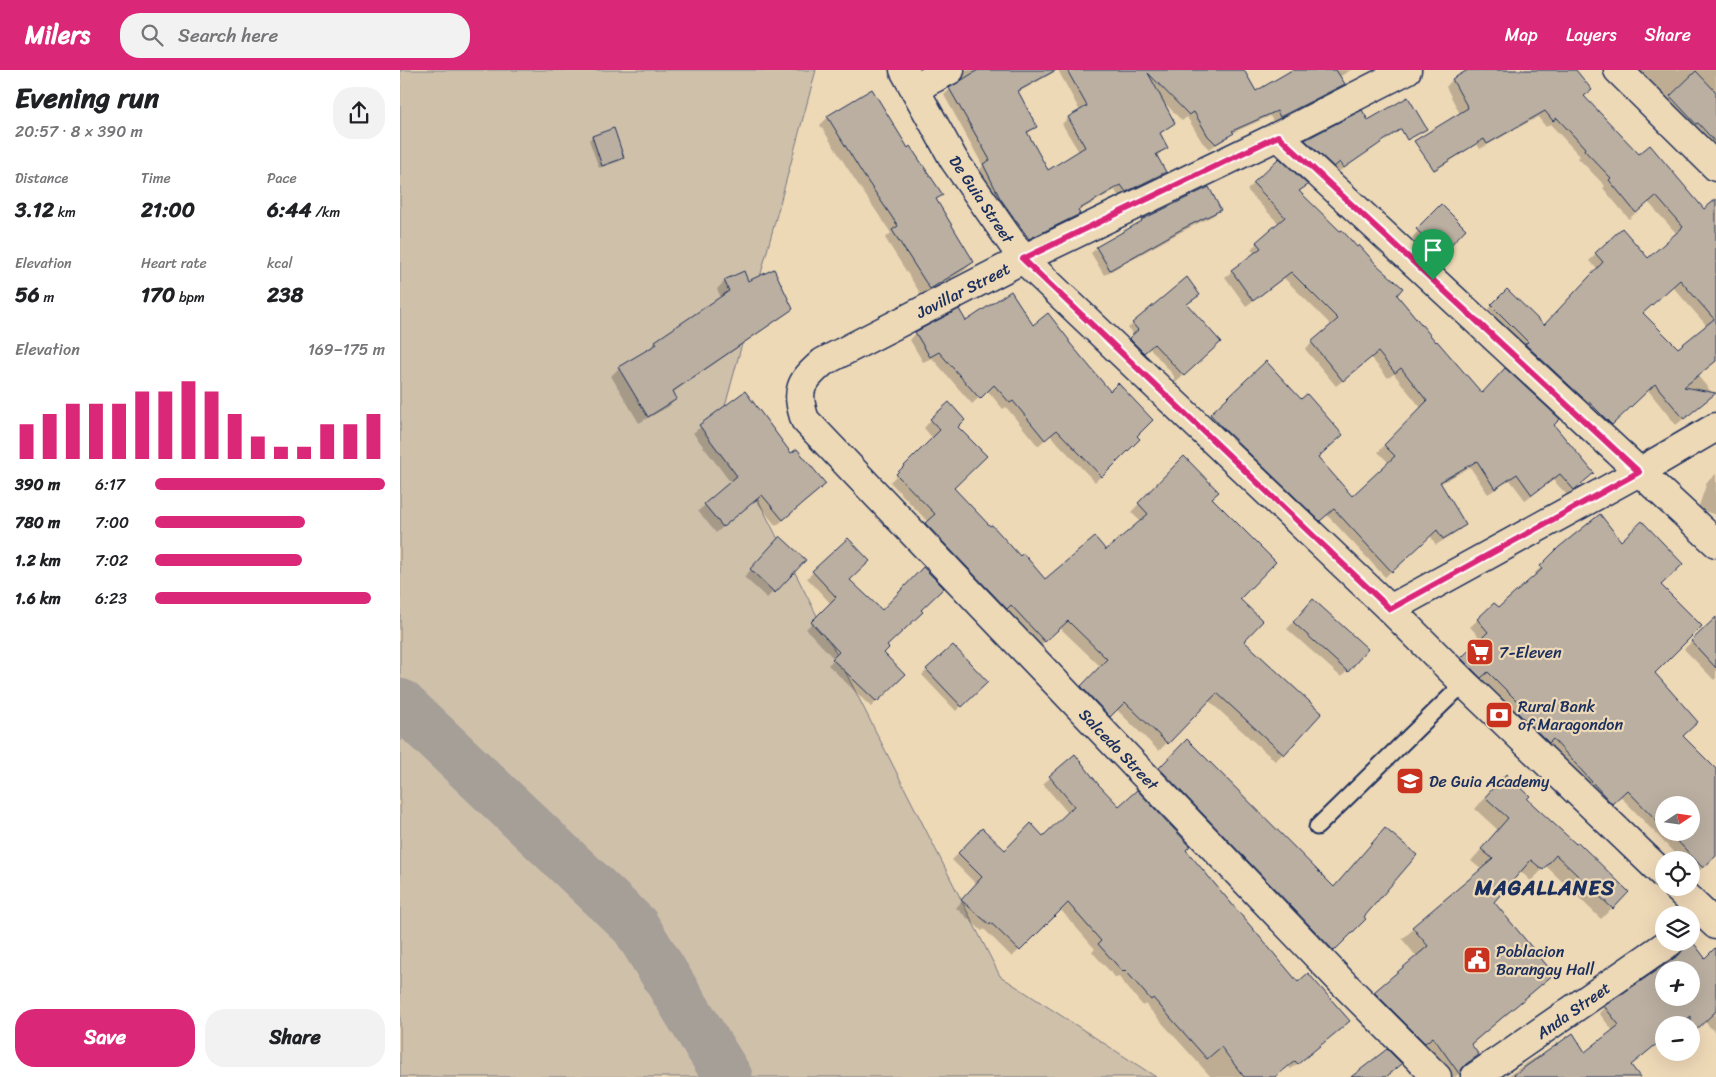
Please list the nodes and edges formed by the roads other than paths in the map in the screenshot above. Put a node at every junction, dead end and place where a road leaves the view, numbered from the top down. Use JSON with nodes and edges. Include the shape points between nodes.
{"nodes":[{"id":1,"x":950,"y":70,"type":"edge"},
{"id":2,"x":1407,"y":70,"type":"edge"},
{"id":3,"x":1618,"y":70,"type":"edge"},
{"id":4,"x":909,"y":79,"type":"edge"},
{"id":5,"x":1278,"y":136,"type":"junction"},
{"id":6,"x":1716,"y":167,"type":"edge"},
{"id":7,"x":1023,"y":259,"type":"junction"},
{"id":8,"x":805,"y":420,"type":"joint"},
{"id":9,"x":1716,"y":427,"type":"edge"},
{"id":10,"x":1639,"y":472,"type":"junction"},
{"id":11,"x":1716,"y":543,"type":"edge"},
{"id":12,"x":1390,"y":609,"type":"junction"},
{"id":13,"x":1464,"y":683,"type":"junction"},
{"id":14,"x":1317,"y":827,"type":"dead end"},
{"id":15,"x":1655,"y":866,"type":"edge"},
{"id":16,"x":1685,"y":896,"type":"edge"},
{"id":17,"x":1708,"y":920,"type":"edge"},
{"id":18,"x":1657,"y":951,"type":"edge"},
{"id":19,"x":1436,"y":1077,"type":"edge"},
{"id":20,"x":1475,"y":1077,"type":"edge"}],
"edges":[{"from":1,"to":4,"type":"street"},
{"from":2,"to":5,"type":"street","name":"Jovillar Street"},
{"from":3,"to":6,"type":"street"},
{"from":4,"to":7,"type":"street","name":"De Guia Street","via":[[954,160]]},
{"from":5,"to":7,"type":"street","name":"Jovillar Street"},
{"from":5,"to":10,"type":"street"},
{"from":7,"to":8,"type":"street","name":"Jovillar Street","via":[[823,362],[808,375],[800,390]]},
{"from":7,"to":12,"type":"street","name":"De Guia Street"},
{"from":8,"to":19,"type":"street","name":"Salcedo Street","via":[[1340,981]]},
{"from":9,"to":10,"type":"street"},
{"from":10,"to":11,"type":"street"},
{"from":10,"to":12,"type":"street"},
{"from":12,"to":13,"type":"street","name":"De Guia Street"},
{"from":13,"to":14,"type":"lane"},
{"from":13,"to":15,"type":"street","name":"De Guia Street"},
{"from":16,"to":17,"type":"street"},
{"from":18,"to":20,"type":"street","name":"Anda Street"}]}
